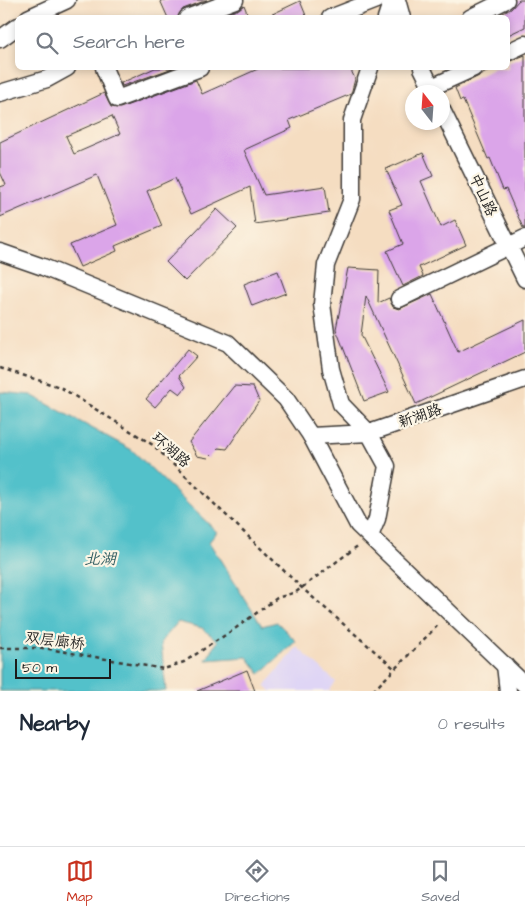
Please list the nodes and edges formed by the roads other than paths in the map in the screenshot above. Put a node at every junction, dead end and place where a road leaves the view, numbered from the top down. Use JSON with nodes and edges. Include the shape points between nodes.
{"nodes":[{"id":1,"x":67,"y":0,"type":"edge"},
{"id":2,"x":235,"y":0,"type":"edge"},
{"id":3,"x":376,"y":0,"type":"edge"},
{"id":4,"x":392,"y":0,"type":"edge"},
{"id":5,"x":397,"y":0,"type":"edge"},
{"id":6,"x":506,"y":0,"type":"edge"},
{"id":7,"x":34,"y":15,"type":"edge"},
{"id":8,"x":195,"y":15,"type":"edge"},
{"id":9,"x":338,"y":15,"type":"edge"},
{"id":10,"x":387,"y":15,"type":"edge"},
{"id":11,"x":401,"y":15,"type":"edge"},
{"id":12,"x":476,"y":15,"type":"edge"},
{"id":13,"x":15,"y":28,"type":"edge"},
{"id":14,"x":0,"y":39,"type":"edge"},
{"id":15,"x":525,"y":44,"type":"edge"},
{"id":16,"x":510,"y":51,"type":"edge"},
{"id":17,"x":58,"y":70,"type":"edge"},
{"id":18,"x":105,"y":70,"type":"edge"},
{"id":19,"x":195,"y":70,"type":"edge"},
{"id":20,"x":369,"y":70,"type":"edge"},
{"id":21,"x":423,"y":70,"type":"edge"},
{"id":22,"x":470,"y":70,"type":"edge"},
{"id":23,"x":45,"y":73,"type":"edge"},
{"id":24,"x":430,"y":85,"type":"edge"},
{"id":25,"x":442,"y":85,"type":"edge"},
{"id":26,"x":0,"y":93,"type":"edge"},
{"id":27,"x":450,"y":127,"type":"edge"},
{"id":28,"x":525,"y":238,"type":"edge"},
{"id":29,"x":508,"y":248,"type":"junction"},
{"id":30,"x":0,"y":252,"type":"edge"},
{"id":31,"x":525,"y":279,"type":"edge"},
{"id":32,"x":399,"y":299,"type":"dead end"},
{"id":33,"x":525,"y":379,"type":"edge"},
{"id":34,"x":369,"y":433,"type":"junction"},
{"id":35,"x":311,"y":436,"type":"junction"},
{"id":36,"x":370,"y":536,"type":"junction"},
{"id":37,"x":505,"y":666,"type":"junction"},
{"id":38,"x":525,"y":685,"type":"edge"},
{"id":39,"x":508,"y":691,"type":"edge"}],
"edges":[{"from":1,"to":7,"type":"street"},
{"from":2,"to":8,"type":"street"},
{"from":3,"to":9,"type":"street"},
{"from":4,"to":10,"type":"street"},
{"from":5,"to":11,"type":"street"},
{"from":6,"to":12,"type":"street"},
{"from":13,"to":14,"type":"street"},
{"from":15,"to":16,"type":"street"},
{"from":17,"to":23,"type":"street"},
{"from":18,"to":19,"type":"street","via":[[117,99]]},
{"from":20,"to":34,"type":"street","via":[[352,120],[352,199],[326,265],[322,304],[331,369],[342,404]]},
{"from":21,"to":24,"type":"street"},
{"from":22,"to":25,"type":"street"},
{"from":23,"to":26,"type":"street"},
{"from":27,"to":29,"type":"street","name":"中山路"},
{"from":28,"to":29,"type":"street"},
{"from":29,"to":31,"type":"street","name":"中山路"},
{"from":29,"to":32,"type":"street"},
{"from":30,"to":35,"type":"street","via":[[43,266],[228,343],[286,399]]},
{"from":33,"to":34,"type":"street","name":"新湖路"},
{"from":34,"to":35,"type":"street","name":"新湖路"},
{"from":34,"to":36,"type":"street","via":[[388,466]]},
{"from":35,"to":36,"type":"street","via":[[358,525]]},
{"from":36,"to":37,"type":"street"},
{"from":37,"to":38,"type":"street"},
{"from":37,"to":39,"type":"street"}]}
